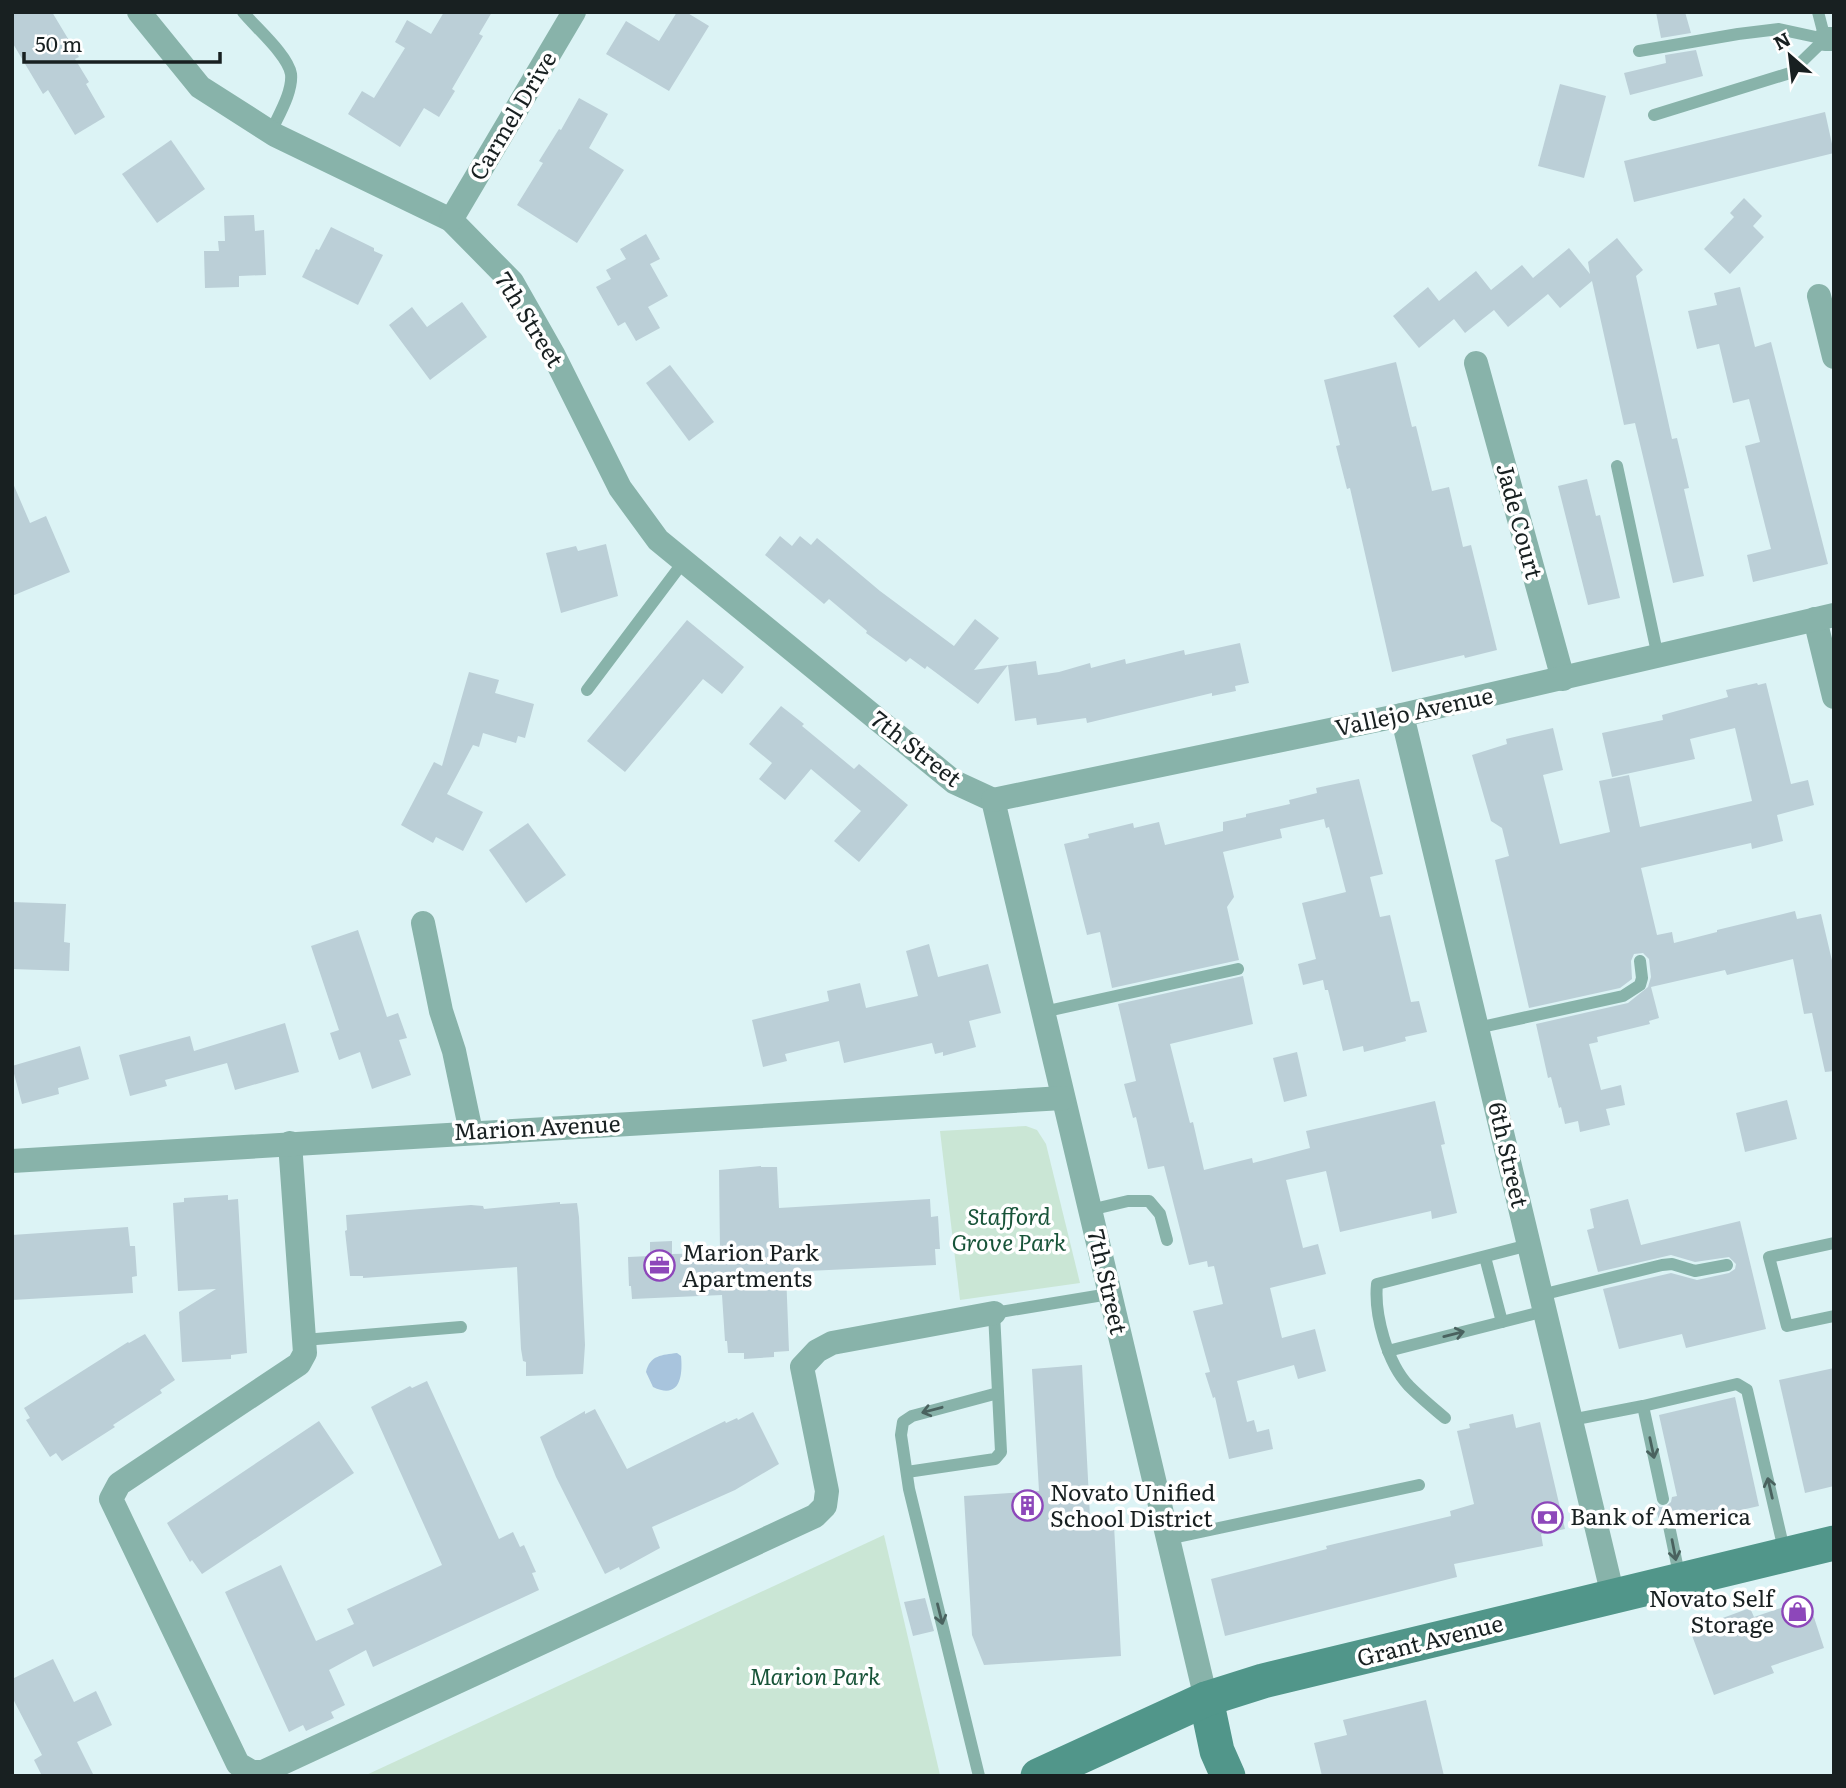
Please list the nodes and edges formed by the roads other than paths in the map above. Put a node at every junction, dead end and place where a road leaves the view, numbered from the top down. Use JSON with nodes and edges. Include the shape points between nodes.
{"nodes":[{"id":1,"x":139,"y":12,"type":"edge"},
{"id":2,"x":243,"y":12,"type":"edge"},
{"id":3,"x":574,"y":12,"type":"edge"},
{"id":4,"x":1818,"y":12,"type":"edge"},
{"id":5,"x":1829,"y":39,"type":"edge"},
{"id":6,"x":1639,"y":51,"type":"dead end"},
{"id":7,"x":1654,"y":115,"type":"dead end"},
{"id":8,"x":271,"y":132,"type":"junction"},
{"id":9,"x":451,"y":220,"type":"junction"},
{"id":10,"x":1819,"y":296,"type":"dead end"},
{"id":11,"x":1834,"y":357,"type":"edge"},
{"id":12,"x":1476,"y":363,"type":"dead end"},
{"id":13,"x":1617,"y":466,"type":"dead end"},
{"id":14,"x":684,"y":561,"type":"junction"},
{"id":15,"x":1825,"y":617,"type":"edge"},
{"id":16,"x":1658,"y":657,"type":"junction"},
{"id":17,"x":1563,"y":679,"type":"junction"},
{"id":18,"x":587,"y":690,"type":"dead end"},
{"id":19,"x":1834,"y":697,"type":"edge"},
{"id":20,"x":1402,"y":715,"type":"junction"},
{"id":21,"x":993,"y":800,"type":"junction"},
{"id":22,"x":424,"y":923,"type":"dead end"},
{"id":23,"x":1640,"y":961,"type":"dead end"},
{"id":24,"x":1238,"y":969,"type":"dead end"},
{"id":25,"x":1043,"y":1013,"type":"junction"},
{"id":26,"x":1477,"y":1028,"type":"junction"},
{"id":27,"x":1063,"y":1098,"type":"junction"},
{"id":28,"x":471,"y":1132,"type":"junction"},
{"id":29,"x":290,"y":1143,"type":"junction"},
{"id":30,"x":12,"y":1161,"type":"edge"},
{"id":31,"x":1090,"y":1210,"type":"junction"},
{"id":32,"x":1167,"y":1240,"type":"dead end"},
{"id":33,"x":1834,"y":1243,"type":"edge"},
{"id":34,"x":1529,"y":1245,"type":"junction"},
{"id":35,"x":1485,"y":1257,"type":"junction"},
{"id":36,"x":1727,"y":1265,"type":"dead end"},
{"id":37,"x":1110,"y":1294,"type":"junction"},
{"id":38,"x":1543,"y":1303,"type":"junction"},
{"id":39,"x":993,"y":1313,"type":"junction"},
{"id":40,"x":1834,"y":1316,"type":"edge"},
{"id":41,"x":1502,"y":1322,"type":"junction"},
{"id":42,"x":461,"y":1327,"type":"dead end"},
{"id":43,"x":304,"y":1340,"type":"junction"},
{"id":44,"x":1388,"y":1351,"type":"junction"},
{"id":45,"x":998,"y":1393,"type":"junction"},
{"id":46,"x":1643,"y":1406,"type":"junction"},
{"id":47,"x":1445,"y":1418,"type":"dead end"},
{"id":48,"x":1571,"y":1420,"type":"junction"},
{"id":49,"x":907,"y":1472,"type":"junction"},
{"id":50,"x":1419,"y":1485,"type":"dead end"},
{"id":51,"x":1663,"y":1499,"type":"dead end"},
{"id":52,"x":1668,"y":1521,"type":"dead end"},
{"id":53,"x":1168,"y":1539,"type":"junction"},
{"id":54,"x":1834,"y":1543,"type":"edge"},
{"id":55,"x":1785,"y":1555,"type":"junction"},
{"id":56,"x":1680,"y":1579,"type":"junction"},
{"id":57,"x":1613,"y":1596,"type":"junction"},
{"id":58,"x":1206,"y":1699,"type":"junction"},
{"id":59,"x":979,"y":1776,"type":"edge"},
{"id":60,"x":1038,"y":1776,"type":"edge"},
{"id":61,"x":1228,"y":1776,"type":"edge"}],
"edges":[{"from":1,"to":8,"type":"street","name":"7th Street","via":[[200,87]]},
{"from":2,"to":8,"type":"lane","via":[[287,62],[291,75]]},
{"from":3,"to":9,"type":"street","name":"Carmel Drive"},
{"from":4,"to":5,"type":"lane"},
{"from":5,"to":6,"type":"lane","via":[[1779,29]]},
{"from":5,"to":7,"type":"lane","via":[[1790,73]]},
{"from":8,"to":9,"type":"street","name":"7th Street"},
{"from":9,"to":14,"type":"street","name":"7th Street","via":[[512,282],[620,488],[658,540]]},
{"from":10,"to":11,"type":"street"},
{"from":12,"to":17,"type":"street","name":"Jade Court"},
{"from":13,"to":16,"type":"lane"},
{"from":14,"to":18,"type":"lane"},
{"from":14,"to":21,"type":"street","name":"7th Street","via":[[954,782]]},
{"from":15,"to":16,"type":"street","name":"Vallejo Avenue"},
{"from":15,"to":19,"type":"street"},
{"from":16,"to":17,"type":"street","name":"Vallejo Avenue"},
{"from":17,"to":20,"type":"street","name":"Vallejo Avenue"},
{"from":20,"to":21,"type":"street","name":"Vallejo Avenue"},
{"from":20,"to":26,"type":"street","name":"6th Street"},
{"from":21,"to":25,"type":"street","name":"7th Street"},
{"from":22,"to":28,"type":"street"},
{"from":23,"to":26,"type":"lane","via":[[1640,985],[1623,996]]},
{"from":24,"to":25,"type":"lane"},
{"from":25,"to":27,"type":"street","name":"7th Street"},
{"from":26,"to":34,"type":"street","name":"6th Street"},
{"from":27,"to":28,"type":"street","name":"Marion Avenue"},
{"from":27,"to":31,"type":"street","name":"7th Street"},
{"from":28,"to":29,"type":"street","name":"Marion Avenue"},
{"from":29,"to":30,"type":"street","name":"Marion Avenue"},
{"from":29,"to":43,"type":"street"},
{"from":31,"to":32,"type":"lane","via":[[1149,1200],[1160,1214]]},
{"from":31,"to":37,"type":"street","name":"7th Street"},
{"from":33,"to":40,"type":"lane","via":[[1769,1257],[1787,1326]]},
{"from":34,"to":35,"type":"lane"},
{"from":34,"to":38,"type":"street","name":"6th Street"},
{"from":35,"to":41,"type":"lane"},
{"from":35,"to":44,"type":"lane","via":[[1377,1284],[1377,1306]]},
{"from":36,"to":38,"type":"lane","via":[[1695,1271],[1662,1265]]},
{"from":37,"to":39,"type":"lane"},
{"from":37,"to":53,"type":"street","name":"7th Street"},
{"from":38,"to":41,"type":"lane"},
{"from":38,"to":48,"type":"street","name":"6th Street"},
{"from":39,"to":43,"type":"street","via":[[832,1343],[802,1367],[827,1491],[825,1506],[816,1516],[263,1772],[252,1772],[239,1764],[111,1499],[119,1484],[299,1364],[305,1353]]},
{"from":39,"to":45,"type":"lane"},
{"from":44,"to":41,"type":"lane","one_way":true},
{"from":42,"to":43,"type":"lane"},
{"from":44,"to":47,"type":"lane","via":[[1407,1384]]},
{"from":45,"to":49,"type":"lane","one_way":true,"via":[[903,1422]]},
{"from":45,"to":49,"type":"lane","via":[[1001,1452],[995,1459]]},
{"from":46,"to":48,"type":"lane"},
{"from":46,"to":51,"type":"lane","one_way":true},
{"from":55,"to":46,"type":"lane","one_way":true,"via":[[1747,1390],[1737,1384]]},
{"from":48,"to":57,"type":"street","name":"6th Street"},
{"from":49,"to":59,"type":"lane","one_way":true},
{"from":50,"to":53,"type":"lane"},
{"from":52,"to":56,"type":"lane","one_way":true},
{"from":53,"to":58,"type":"street","name":"7th Street"},
{"from":54,"to":55,"type":"street","name":"Grant Avenue"},
{"from":55,"to":56,"type":"street","name":"Grant Avenue"},
{"from":56,"to":57,"type":"street","name":"Grant Avenue"},
{"from":57,"to":58,"type":"street","name":"Grant Avenue"},
{"from":58,"to":60,"type":"street","name":"Grant Avenue"},
{"from":58,"to":61,"type":"street","name":"7th Street","via":[[1217,1751]]}]}
